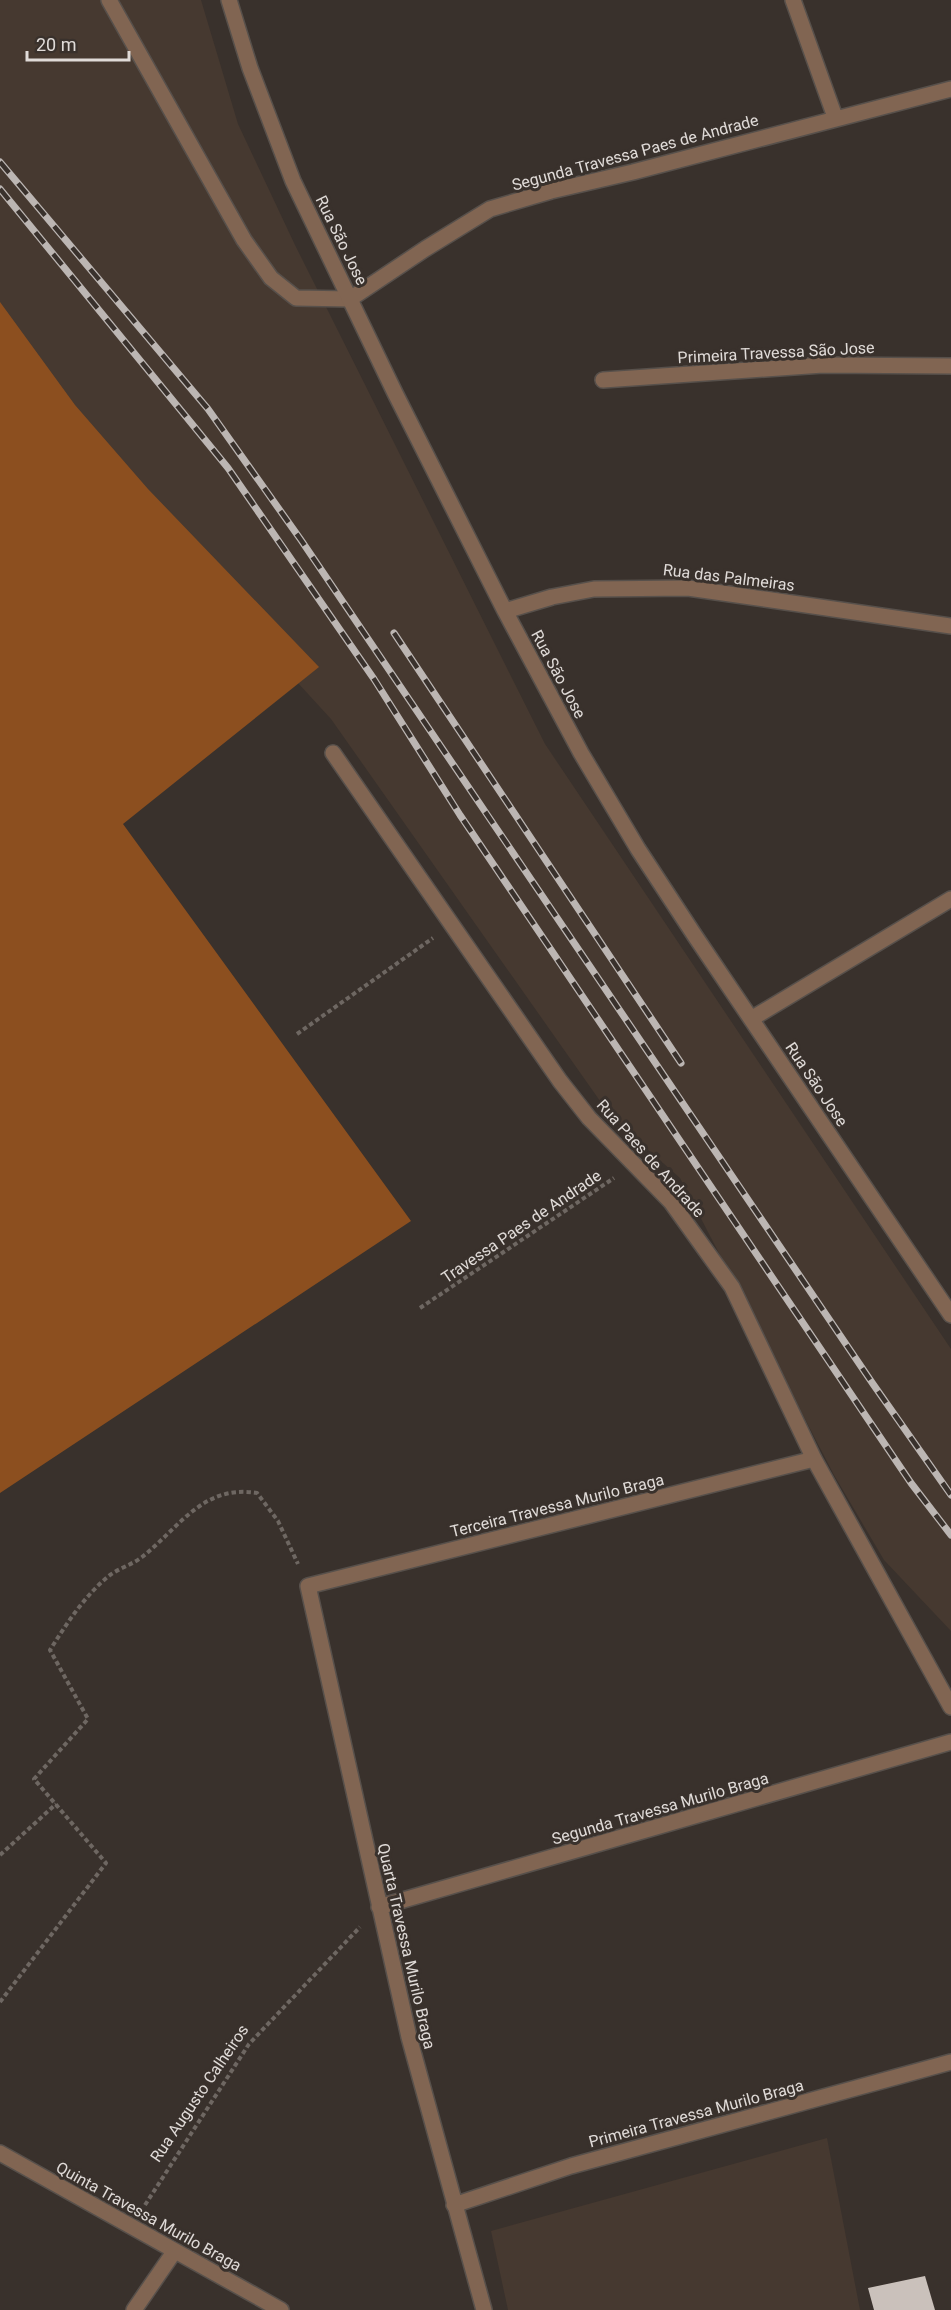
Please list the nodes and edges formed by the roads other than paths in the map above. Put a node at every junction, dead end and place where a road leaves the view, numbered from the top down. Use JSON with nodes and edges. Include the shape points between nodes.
{"nodes":[{"id":1,"x":109,"y":0,"type":"edge"},
{"id":2,"x":228,"y":0,"type":"edge"},
{"id":3,"x":793,"y":0,"type":"edge"},
{"id":4,"x":951,"y":89,"type":"edge"},
{"id":5,"x":835,"y":117,"type":"junction"},
{"id":6,"x":350,"y":299,"type":"junction"},
{"id":7,"x":951,"y":366,"type":"edge"},
{"id":8,"x":603,"y":380,"type":"dead end"},
{"id":9,"x":505,"y":611,"type":"junction"},
{"id":10,"x":951,"y":626,"type":"edge"},
{"id":11,"x":333,"y":753,"type":"dead end"},
{"id":12,"x":951,"y":899,"type":"edge"},
{"id":13,"x":751,"y":1018,"type":"junction"},
{"id":14,"x":951,"y":1315,"type":"edge"},
{"id":15,"x":814,"y":1459,"type":"junction"},
{"id":16,"x":308,"y":1586,"type":"joint"},
{"id":17,"x":951,"y":1707,"type":"edge"},
{"id":18,"x":951,"y":1742,"type":"edge"},
{"id":19,"x":379,"y":1907,"type":"junction"},
{"id":20,"x":951,"y":2062,"type":"edge"},
{"id":21,"x":0,"y":2154,"type":"edge"},
{"id":22,"x":454,"y":2205,"type":"junction"},
{"id":23,"x":174,"y":2252,"type":"junction"},
{"id":24,"x":134,"y":2310,"type":"edge"},
{"id":25,"x":281,"y":2310,"type":"edge"},
{"id":26,"x":484,"y":2310,"type":"edge"}],
"edges":[{"from":1,"to":6,"type":"street","via":[[244,240],[271,278],[296,298]]},
{"from":2,"to":6,"type":"street","name":"Rua São Jose","via":[[293,181]]},
{"from":3,"to":5,"type":"street"},
{"from":4,"to":5,"type":"street","name":"Segunda Travessa Paes de Andrade"},
{"from":5,"to":6,"type":"street","name":"Segunda Travessa Paes de Andrade","via":[[490,209]]},
{"from":6,"to":9,"type":"street","name":"Rua São Jose"},
{"from":7,"to":8,"type":"street","name":"Primeira Travessa São Jose","via":[[823,365]]},
{"from":9,"to":10,"type":"street","name":"Rua das Palmeiras","via":[[594,589],[688,588]]},
{"from":9,"to":13,"type":"street","name":"Rua São Jose","via":[[638,849]]},
{"from":11,"to":15,"type":"street","name":"Rua Paes de Andrade","via":[[560,1081],[589,1118],[671,1202],[732,1287]]},
{"from":12,"to":13,"type":"street"},
{"from":13,"to":14,"type":"street","name":"Rua São Jose"},
{"from":15,"to":16,"type":"street","name":"Terceira Travessa Murilo Braga"},
{"from":15,"to":17,"type":"street","name":"Rua Paes de Andrade"},
{"from":16,"to":19,"type":"street","name":"Quarta Travessa Murilo Braga"},
{"from":18,"to":19,"type":"street","name":"Segunda Travessa Murilo Braga"},
{"from":19,"to":22,"type":"street","name":"Quarta Travessa Murilo Braga"},
{"from":20,"to":22,"type":"street","name":"Primeira Travessa Murilo Braga","via":[[571,2166]]},
{"from":21,"to":23,"type":"street","name":"Quinta Travessa Murilo Braga"},
{"from":22,"to":26,"type":"street","name":"Quarta Travessa Murilo Braga"},
{"from":23,"to":24,"type":"street"},
{"from":23,"to":25,"type":"street","name":"Quinta Travessa Murilo Braga"}]}
